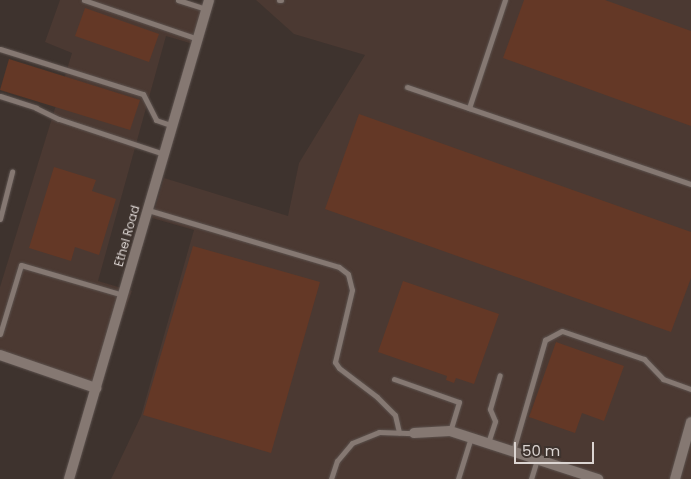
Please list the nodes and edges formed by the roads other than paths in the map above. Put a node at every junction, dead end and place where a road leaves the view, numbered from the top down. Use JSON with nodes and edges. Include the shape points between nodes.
{"nodes":[{"id":1,"x":84,"y":0,"type":"edge"},
{"id":2,"x":178,"y":0,"type":"edge"},
{"id":3,"x":505,"y":0,"type":"edge"},
{"id":4,"x":208,"y":5,"type":"edge"},
{"id":5,"x":198,"y":39,"type":"junction"},
{"id":6,"x":0,"y":49,"type":"edge"},
{"id":7,"x":407,"y":87,"type":"dead end"},
{"id":8,"x":0,"y":96,"type":"edge"},
{"id":9,"x":469,"y":108,"type":"junction"},
{"id":10,"x":173,"y":126,"type":"junction"},
{"id":11,"x":164,"y":154,"type":"junction"},
{"id":12,"x":12,"y":172,"type":"dead end"},
{"id":13,"x":691,"y":184,"type":"edge"},
{"id":14,"x":148,"y":210,"type":"junction"},
{"id":15,"x":0,"y":219,"type":"edge"},
{"id":16,"x":124,"y":295,"type":"junction"},
{"id":17,"x":0,"y":334,"type":"edge"},
{"id":18,"x":0,"y":355,"type":"edge"},
{"id":19,"x":500,"y":375,"type":"dead end"},
{"id":20,"x":394,"y":379,"type":"dead end"},
{"id":21,"x":96,"y":388,"type":"junction"},
{"id":22,"x":691,"y":389,"type":"edge"},
{"id":23,"x":691,"y":422,"type":"edge"},
{"id":24,"x":450,"y":431,"type":"junction"},
{"id":25,"x":399,"y":433,"type":"junction"},
{"id":26,"x":414,"y":433,"type":"joint"},
{"id":27,"x":471,"y":437,"type":"junction"},
{"id":28,"x":488,"y":443,"type":"junction"},
{"id":29,"x":513,"y":451,"type":"junction"},
{"id":30,"x":537,"y":459,"type":"junction"},
{"id":31,"x":568,"y":474,"type":"edge"},
{"id":32,"x":69,"y":479,"type":"edge"},
{"id":33,"x":331,"y":479,"type":"edge"},
{"id":34,"x":458,"y":479,"type":"edge"},
{"id":35,"x":531,"y":479,"type":"edge"},
{"id":36,"x":598,"y":479,"type":"edge"},
{"id":37,"x":675,"y":479,"type":"edge"}],
"edges":[{"from":1,"to":5,"type":"lane"},
{"from":2,"to":4,"type":"lane"},
{"from":3,"to":9,"type":"lane"},
{"from":4,"to":5,"type":"street","name":"Ethel Road"},
{"from":5,"to":10,"type":"street","name":"Ethel Road"},
{"from":6,"to":10,"type":"lane","via":[[142,94],[156,120]]},
{"from":7,"to":9,"type":"lane"},
{"from":8,"to":11,"type":"lane"},
{"from":9,"to":13,"type":"lane"},
{"from":10,"to":11,"type":"street","name":"Ethel Road"},
{"from":11,"to":14,"type":"street","name":"Ethel Road"},
{"from":12,"to":15,"type":"lane"},
{"from":14,"to":16,"type":"street","name":"Ethel Road"},
{"from":14,"to":25,"type":"lane","via":[[339,268],[348,274],[352,290],[335,362],[394,415]]},
{"from":16,"to":17,"type":"lane","via":[[21,265]]},
{"from":16,"to":21,"type":"street","name":"Ethel Road"},
{"from":18,"to":21,"type":"street"},
{"from":19,"to":28,"type":"lane","via":[[490,409],[495,421]]},
{"from":20,"to":24,"type":"lane","via":[[459,402]]},
{"from":21,"to":32,"type":"street","name":"Ethel Road"},
{"from":22,"to":29,"type":"lane","via":[[663,379],[644,359],[562,331],[545,340]]},
{"from":23,"to":37,"type":"street"},
{"from":24,"to":26,"type":"street"},
{"from":24,"to":27,"type":"street"},
{"from":25,"to":26,"type":"lane"},
{"from":25,"to":33,"type":"lane","via":[[379,432],[352,443],[337,461]]},
{"from":27,"to":28,"type":"street"},
{"from":27,"to":34,"type":"lane"},
{"from":28,"to":29,"type":"street"},
{"from":29,"to":30,"type":"street"},
{"from":30,"to":31,"type":"street"},
{"from":30,"to":35,"type":"lane"},
{"from":31,"to":36,"type":"street"}]}
